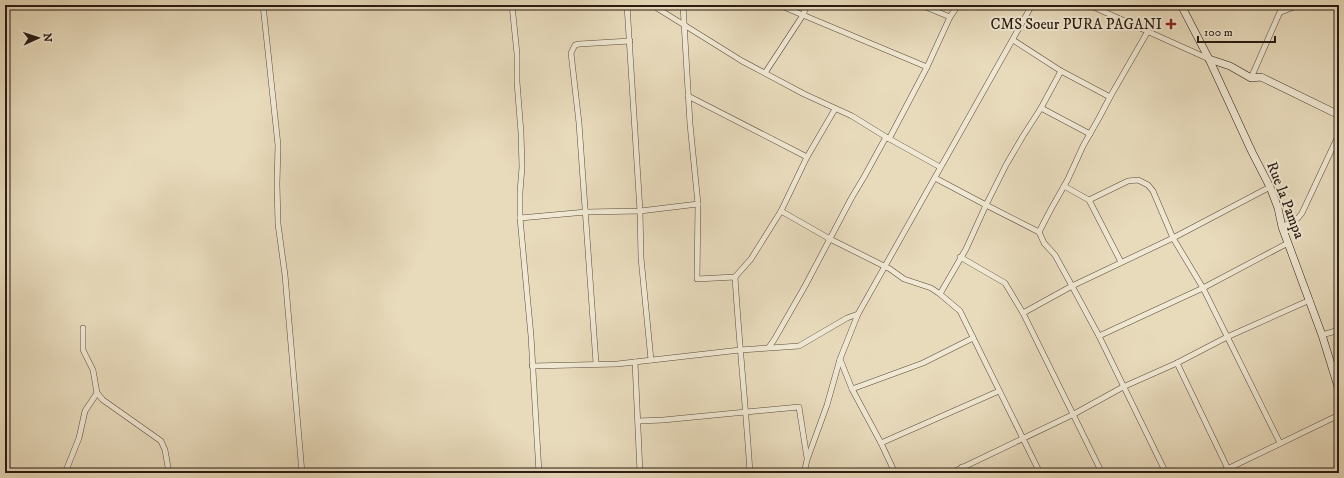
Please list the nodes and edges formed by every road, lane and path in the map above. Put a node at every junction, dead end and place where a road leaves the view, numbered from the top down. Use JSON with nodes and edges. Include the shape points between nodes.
{"nodes":[{"id":1,"x":263,"y":5,"type":"edge"},
{"id":2,"x":512,"y":5,"type":"edge"},
{"id":3,"x":627,"y":5,"type":"edge"},
{"id":4,"x":652,"y":5,"type":"edge"},
{"id":5,"x":683,"y":5,"type":"edge"},
{"id":6,"x":778,"y":5,"type":"edge"},
{"id":7,"x":807,"y":5,"type":"edge"},
{"id":8,"x":921,"y":5,"type":"edge"},
{"id":9,"x":958,"y":5,"type":"edge"},
{"id":10,"x":1032,"y":5,"type":"edge"},
{"id":11,"x":1089,"y":5,"type":"edge"},
{"id":12,"x":1181,"y":5,"type":"edge"},
{"id":13,"x":1283,"y":5,"type":"edge"},
{"id":14,"x":1299,"y":5,"type":"edge"},
{"id":15,"x":1281,"y":12,"type":"junction"},
{"id":16,"x":803,"y":15,"type":"junction"},
{"id":17,"x":950,"y":17,"type":"junction"},
{"id":18,"x":684,"y":24,"type":"junction"},
{"id":19,"x":1148,"y":31,"type":"junction"},
{"id":20,"x":1013,"y":40,"type":"junction"},
{"id":21,"x":630,"y":41,"type":"junction"},
{"id":22,"x":1209,"y":59,"type":"junction"},
{"id":23,"x":927,"y":67,"type":"junction"},
{"id":24,"x":1061,"y":71,"type":"junction"},
{"id":25,"x":765,"y":73,"type":"junction"},
{"id":26,"x":1251,"y":78,"type":"junction"},
{"id":27,"x":688,"y":96,"type":"junction"},
{"id":28,"x":1110,"y":96,"type":"junction"},
{"id":29,"x":1042,"y":108,"type":"junction"},
{"id":30,"x":835,"y":109,"type":"junction"},
{"id":31,"x":1339,"y":115,"type":"edge"},
{"id":32,"x":1090,"y":134,"type":"junction"},
{"id":33,"x":1339,"y":134,"type":"edge"},
{"id":34,"x":888,"y":138,"type":"junction"},
{"id":35,"x":807,"y":157,"type":"junction"},
{"id":36,"x":940,"y":167,"type":"junction"},
{"id":37,"x":936,"y":178,"type":"junction"},
{"id":38,"x":1064,"y":186,"type":"junction"},
{"id":39,"x":1270,"y":187,"type":"junction"},
{"id":40,"x":1090,"y":200,"type":"junction"},
{"id":41,"x":698,"y":204,"type":"junction"},
{"id":42,"x":986,"y":205,"type":"junction"},
{"id":43,"x":640,"y":211,"type":"junction"},
{"id":44,"x":781,"y":211,"type":"junction"},
{"id":45,"x":586,"y":212,"type":"junction"},
{"id":46,"x":520,"y":218,"type":"junction"},
{"id":47,"x":1282,"y":227,"type":"junction"},
{"id":48,"x":1039,"y":232,"type":"junction"},
{"id":49,"x":1173,"y":238,"type":"junction"},
{"id":50,"x":830,"y":239,"type":"junction"},
{"id":51,"x":1288,"y":243,"type":"junction"},
{"id":52,"x":960,"y":257,"type":"junction"},
{"id":53,"x":1121,"y":262,"type":"junction"},
{"id":54,"x":884,"y":267,"type":"junction"},
{"id":55,"x":735,"y":277,"type":"junction"},
{"id":56,"x":1072,"y":286,"type":"junction"},
{"id":57,"x":1203,"y":288,"type":"junction"},
{"id":58,"x":940,"y":294,"type":"junction"},
{"id":59,"x":1310,"y":300,"type":"junction"},
{"id":60,"x":1023,"y":313,"type":"junction"},
{"id":61,"x":858,"y":314,"type":"junction"},
{"id":62,"x":83,"y":328,"type":"dead end"},
{"id":63,"x":1339,"y":330,"type":"edge"},
{"id":64,"x":1322,"y":335,"type":"junction"},
{"id":65,"x":1099,"y":336,"type":"junction"},
{"id":66,"x":1227,"y":337,"type":"junction"},
{"id":67,"x":973,"y":338,"type":"junction"},
{"id":68,"x":769,"y":347,"type":"junction"},
{"id":69,"x":740,"y":350,"type":"junction"},
{"id":70,"x":840,"y":359,"type":"junction"},
{"id":71,"x":651,"y":360,"type":"junction"},
{"id":72,"x":635,"y":362,"type":"junction"},
{"id":73,"x":596,"y":363,"type":"junction"},
{"id":74,"x":1177,"y":363,"type":"junction"},
{"id":75,"x":532,"y":366,"type":"junction"},
{"id":76,"x":1123,"y":387,"type":"junction"},
{"id":77,"x":852,"y":389,"type":"junction"},
{"id":78,"x":1339,"y":390,"type":"edge"},
{"id":79,"x":999,"y":391,"type":"junction"},
{"id":80,"x":97,"y":392,"type":"junction"},
{"id":81,"x":746,"y":412,"type":"junction"},
{"id":82,"x":1074,"y":414,"type":"junction"},
{"id":83,"x":1339,"y":415,"type":"edge"},
{"id":84,"x":638,"y":421,"type":"junction"},
{"id":85,"x":1023,"y":438,"type":"junction"},
{"id":86,"x":881,"y":443,"type":"junction"},
{"id":87,"x":1280,"y":443,"type":"junction"},
{"id":88,"x":807,"y":460,"type":"junction"},
{"id":89,"x":962,"y":468,"type":"junction"},
{"id":90,"x":1228,"y":469,"type":"junction"},
{"id":91,"x":804,"y":472,"type":"edge"},
{"id":92,"x":65,"y":473,"type":"edge"},
{"id":93,"x":169,"y":473,"type":"edge"},
{"id":94,"x":210,"y":473,"type":"edge"},
{"id":95,"x":218,"y":473,"type":"edge"},
{"id":96,"x":302,"y":473,"type":"edge"},
{"id":97,"x":539,"y":473,"type":"edge"},
{"id":98,"x":640,"y":473,"type":"edge"},
{"id":99,"x":750,"y":473,"type":"edge"},
{"id":100,"x":781,"y":473,"type":"edge"},
{"id":101,"x":793,"y":473,"type":"edge"},
{"id":102,"x":895,"y":473,"type":"edge"},
{"id":103,"x":952,"y":473,"type":"edge"},
{"id":104,"x":965,"y":473,"type":"edge"},
{"id":105,"x":1040,"y":473,"type":"edge"},
{"id":106,"x":1102,"y":473,"type":"edge"},
{"id":107,"x":1166,"y":473,"type":"edge"},
{"id":108,"x":1219,"y":473,"type":"edge"}],
"edges":[{"from":1,"to":96,"type":"street","via":[[278,145],[278,224],[285,275]]},
{"from":2,"to":46,"type":"street","via":[[521,133]]},
{"from":3,"to":21,"type":"street"},
{"from":4,"to":18,"type":"street"},
{"from":5,"to":18,"type":"street"},
{"from":6,"to":16,"type":"street"},
{"from":7,"to":16,"type":"street"},
{"from":8,"to":17,"type":"street"},
{"from":9,"to":17,"type":"street"},
{"from":10,"to":20,"type":"street"},
{"from":11,"to":19,"type":"street"},
{"from":12,"to":22,"type":"street","name":"Rue la Pampa"},
{"from":13,"to":15,"type":"street"},
{"from":14,"to":15,"type":"street"},
{"from":15,"to":26,"type":"street"},
{"from":16,"to":23,"type":"street"},
{"from":16,"to":25,"type":"street"},
{"from":17,"to":23,"type":"street"},
{"from":18,"to":25,"type":"street"},
{"from":18,"to":27,"type":"street"},
{"from":19,"to":22,"type":"street"},
{"from":19,"to":28,"type":"street"},
{"from":20,"to":24,"type":"street"},
{"from":20,"to":36,"type":"street"},
{"from":21,"to":43,"type":"street"},
{"from":21,"to":45,"type":"street","via":[[579,44],[575,45],[571,53]]},
{"from":22,"to":26,"type":"street","via":[[1230,66]]},
{"from":22,"to":39,"type":"street","name":"Rue la Pampa"},
{"from":23,"to":34,"type":"street"},
{"from":24,"to":28,"type":"street"},
{"from":24,"to":29,"type":"street"},
{"from":25,"to":30,"type":"street"},
{"from":26,"to":31,"type":"street","via":[[1261,77]]},
{"from":27,"to":35,"type":"street"},
{"from":27,"to":41,"type":"street"},
{"from":28,"to":32,"type":"street"},
{"from":29,"to":32,"type":"street"},
{"from":29,"to":42,"type":"street","via":[[1023,136]]},
{"from":30,"to":34,"type":"street","via":[[852,116]]},
{"from":30,"to":35,"type":"street"},
{"from":32,"to":38,"type":"street"},
{"from":33,"to":47,"type":"street","via":[[1302,213]]},
{"from":34,"to":36,"type":"street"},
{"from":34,"to":50,"type":"street"},
{"from":35,"to":44,"type":"street"},
{"from":36,"to":37,"type":"street"},
{"from":37,"to":42,"type":"street"},
{"from":37,"to":54,"type":"street"},
{"from":38,"to":40,"type":"street"},
{"from":38,"to":48,"type":"street"},
{"from":39,"to":47,"type":"street","name":"Rue la Pampa"},
{"from":39,"to":49,"type":"street"},
{"from":40,"to":49,"type":"street","via":[[1128,181],[1138,180],[1153,191]]},
{"from":40,"to":53,"type":"street"},
{"from":41,"to":43,"type":"street"},
{"from":41,"to":55,"type":"street","via":[[697,279]]},
{"from":42,"to":48,"type":"street"},
{"from":42,"to":52,"type":"street"},
{"from":43,"to":45,"type":"street"},
{"from":43,"to":71,"type":"street","via":[[641,258]]},
{"from":44,"to":50,"type":"street"},
{"from":44,"to":55,"type":"street","via":[[751,259]]},
{"from":45,"to":46,"type":"street"},
{"from":45,"to":73,"type":"street"},
{"from":46,"to":75,"type":"street"},
{"from":47,"to":51,"type":"street","name":"Rue la Pampa"},
{"from":48,"to":56,"type":"street"},
{"from":49,"to":53,"type":"street"},
{"from":49,"to":57,"type":"street"},
{"from":50,"to":54,"type":"street"},
{"from":50,"to":68,"type":"street"},
{"from":51,"to":57,"type":"street"},
{"from":51,"to":59,"type":"street","name":"Rue la Pampa"},
{"from":52,"to":58,"type":"street"},
{"from":52,"to":60,"type":"street","via":[[1006,283]]},
{"from":53,"to":56,"type":"street"},
{"from":54,"to":58,"type":"street","via":[[904,279],[931,288]]},
{"from":54,"to":61,"type":"street"},
{"from":55,"to":69,"type":"street"},
{"from":56,"to":60,"type":"street"},
{"from":56,"to":65,"type":"street"},
{"from":57,"to":65,"type":"street"},
{"from":57,"to":66,"type":"street"},
{"from":58,"to":67,"type":"street","via":[[960,311]]},
{"from":59,"to":64,"type":"street","name":"Rue la Pampa"},
{"from":59,"to":66,"type":"street"},
{"from":60,"to":82,"type":"street"},
{"from":61,"to":68,"type":"street","via":[[799,346]]},
{"from":61,"to":70,"type":"street"},
{"from":62,"to":80,"type":"street","via":[[84,350],[93,370]]},
{"from":63,"to":64,"type":"street"},
{"from":64,"to":78,"type":"street","name":"Rue la Pampa"},
{"from":65,"to":76,"type":"street"},
{"from":66,"to":74,"type":"street"},
{"from":66,"to":87,"type":"street"},
{"from":67,"to":77,"type":"street","via":[[923,364]]},
{"from":67,"to":79,"type":"street"},
{"from":68,"to":69,"type":"street"},
{"from":69,"to":71,"type":"street"},
{"from":69,"to":81,"type":"street"},
{"from":70,"to":77,"type":"street"},
{"from":70,"to":88,"type":"street"},
{"from":71,"to":72,"type":"street"},
{"from":72,"to":73,"type":"street"},
{"from":72,"to":84,"type":"street"},
{"from":73,"to":75,"type":"street"},
{"from":74,"to":76,"type":"street"},
{"from":74,"to":90,"type":"street"},
{"from":75,"to":97,"type":"street"},
{"from":76,"to":82,"type":"street"},
{"from":76,"to":107,"type":"street"},
{"from":77,"to":86,"type":"street"},
{"from":79,"to":85,"type":"street"},
{"from":79,"to":86,"type":"street"},
{"from":80,"to":92,"type":"street","via":[[85,411],[79,438]]},
{"from":80,"to":93,"type":"street","via":[[103,400],[161,441]]},
{"from":81,"to":84,"type":"street"},
{"from":81,"to":88,"type":"street","via":[[798,407]]},
{"from":81,"to":99,"type":"street"},
{"from":82,"to":85,"type":"street"},
{"from":82,"to":106,"type":"street"},
{"from":83,"to":87,"type":"street"},
{"from":84,"to":98,"type":"street"},
{"from":85,"to":89,"type":"street"},
{"from":85,"to":105,"type":"street"},
{"from":86,"to":102,"type":"street"},
{"from":87,"to":90,"type":"street"},
{"from":88,"to":91,"type":"street"},
{"from":89,"to":103,"type":"street"},
{"from":89,"to":104,"type":"street"},
{"from":90,"to":108,"type":"street"},
{"from":91,"to":101,"type":"street"},
{"from":94,"to":95,"type":"street"},
{"from":100,"to":101,"type":"street"}]}
